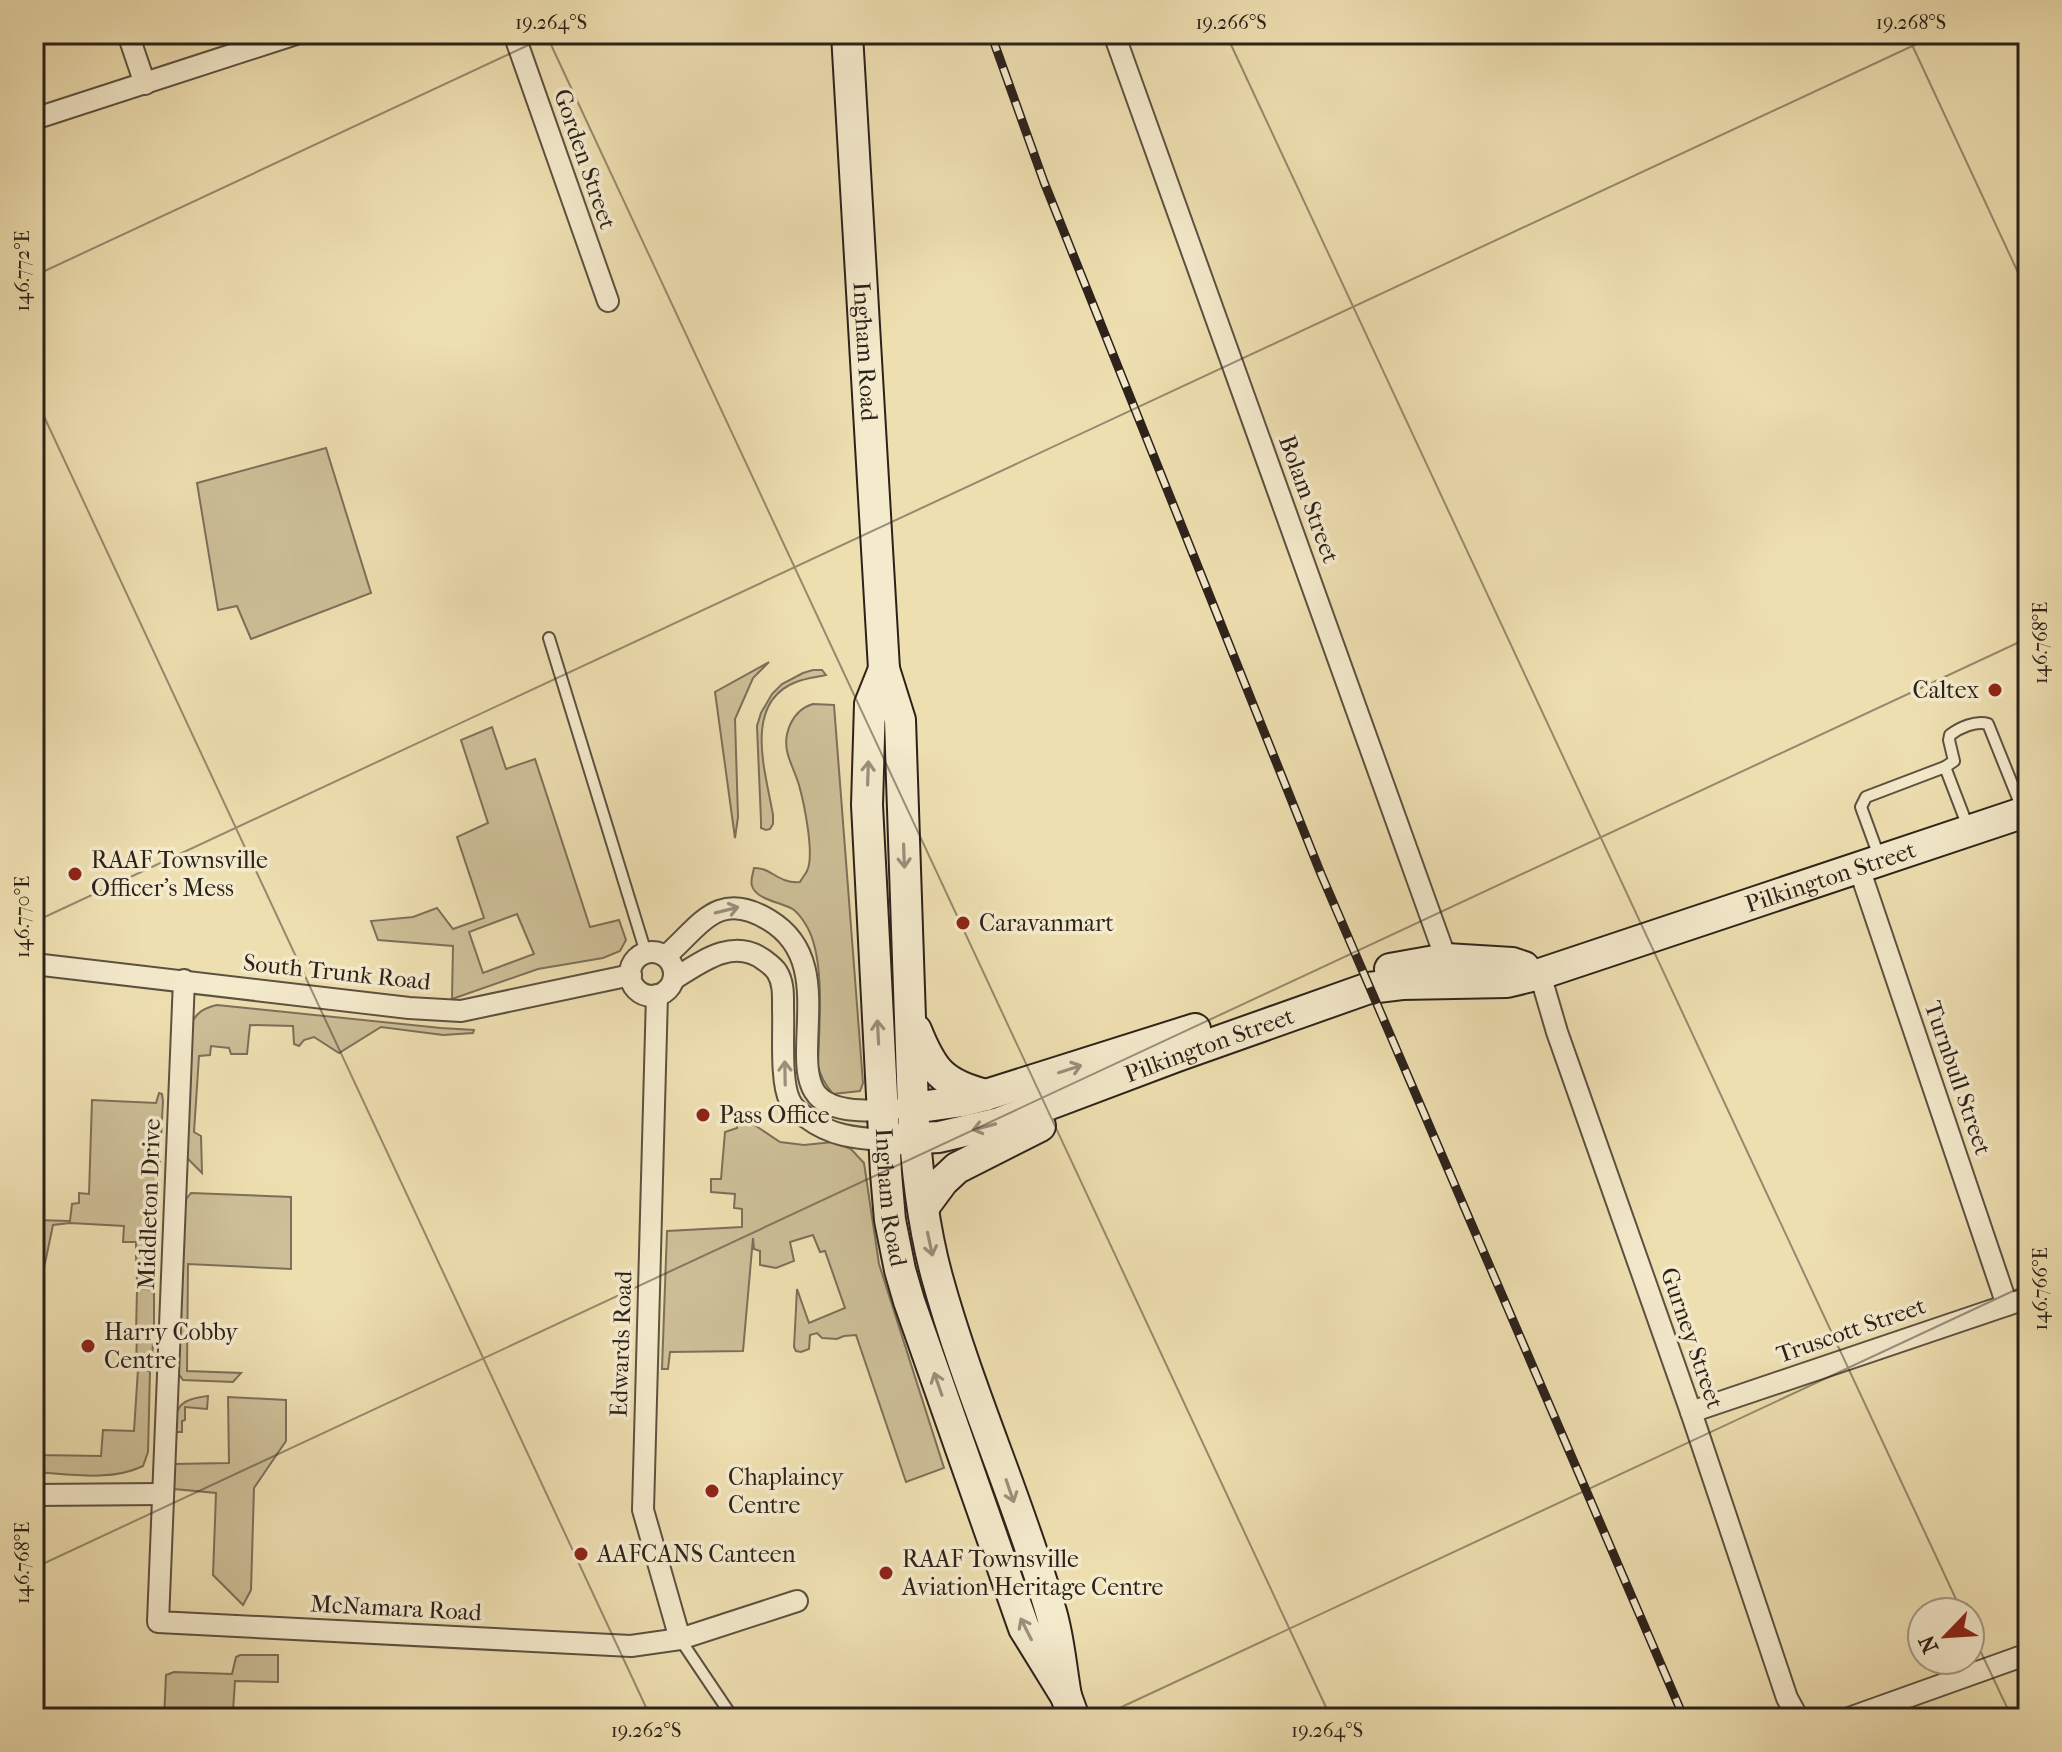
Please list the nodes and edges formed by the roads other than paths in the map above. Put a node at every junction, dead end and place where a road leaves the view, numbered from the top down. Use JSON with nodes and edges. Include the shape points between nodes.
{"nodes":[{"id":1,"x":128,"y":34,"type":"edge"},
{"id":2,"x":296,"y":34,"type":"edge"},
{"id":3,"x":514,"y":34,"type":"edge"},
{"id":4,"x":847,"y":34,"type":"edge"},
{"id":5,"x":1114,"y":34,"type":"edge"},
{"id":6,"x":145,"y":84,"type":"junction"},
{"id":7,"x":34,"y":119,"type":"edge"},
{"id":8,"x":608,"y":301,"type":"dead end"},
{"id":9,"x":549,"y":638,"type":"dead end"},
{"id":10,"x":884,"y":669,"type":"junction"},
{"id":11,"x":1945,"y":767,"type":"junction"},
{"id":12,"x":2026,"y":812,"type":"edge"},
{"id":13,"x":1970,"y":831,"type":"junction"},
{"id":14,"x":1870,"y":865,"type":"junction"},
{"id":15,"x":656,"y":955,"type":"junction"},
{"id":16,"x":34,"y":964,"type":"edge"},
{"id":17,"x":1446,"y":971,"type":"junction"},
{"id":18,"x":1540,"y":974,"type":"junction"},
{"id":19,"x":631,"y":975,"type":"junction"},
{"id":20,"x":674,"y":979,"type":"junction"},
{"id":21,"x":184,"y":980,"type":"junction"},
{"id":22,"x":657,"y":995,"type":"junction"},
{"id":23,"x":909,"y":1013,"type":"junction"},
{"id":24,"x":1177,"y":1056,"type":"junction"},
{"id":25,"x":986,"y":1095,"type":"junction"},
{"id":26,"x":913,"y":1108,"type":"junction"},
{"id":27,"x":883,"y":1125,"type":"junction"},
{"id":28,"x":915,"y":1139,"type":"junction"},
{"id":29,"x":923,"y":1208,"type":"junction"},
{"id":30,"x":2028,"y":1298,"type":"edge"},
{"id":31,"x":2007,"y":1305,"type":"junction"},
{"id":32,"x":1691,"y":1412,"type":"junction"},
{"id":33,"x":163,"y":1494,"type":"junction"},
{"id":34,"x":34,"y":1495,"type":"edge"},
{"id":35,"x":797,"y":1601,"type":"dead end"},
{"id":36,"x":158,"y":1622,"type":"joint"},
{"id":37,"x":680,"y":1639,"type":"junction"},
{"id":38,"x":2028,"y":1654,"type":"edge"},
{"id":39,"x":1070,"y":1707,"type":"edge"},
{"id":40,"x":733,"y":1718,"type":"edge"},
{"id":41,"x":1798,"y":1718,"type":"edge"},
{"id":42,"x":1849,"y":1718,"type":"edge"}],
"edges":[{"from":1,"to":6,"type":"street"},
{"from":2,"to":6,"type":"street"},
{"from":3,"to":8,"type":"street","name":"Gorden Street"},
{"from":4,"to":10,"type":"main road","name":"Ingham Road"},
{"from":5,"to":17,"type":"street","name":"Bolam Street"},
{"from":6,"to":7,"type":"street"},
{"from":9,"to":15,"type":"lane"},
{"from":10,"to":23,"type":"main road","name":"Ingham Road","one_way":true,"via":[[900,720]]},
{"from":27,"to":10,"type":"main road","name":"Ingham Road","one_way":true,"via":[[867,805],[870,704]]},
{"from":11,"to":12,"type":"lane","via":[[1954,759],[1950,735],[1988,724]]},
{"from":11,"to":13,"type":"lane"},
{"from":11,"to":14,"type":"lane","via":[[1866,797],[1861,807]]},
{"from":12,"to":13,"type":"main road","name":"Pilkington Street"},
{"from":13,"to":14,"type":"main road","name":"Pilkington Street"},
{"from":14,"to":18,"type":"main road","name":"Pilkington Street"},
{"from":14,"to":31,"type":"street","name":"Turnbull Street"},
{"from":15,"to":19,"type":"street","via":[[635,961]]},
{"from":15,"to":20,"type":"street","via":[[671,963]]},
{"from":15,"to":27,"type":"street","one_way":true,"via":[[728,908],[740,907],[780,927],[799,950],[805,968],[808,1077],[813,1089],[832,1105]]},
{"from":16,"to":21,"type":"street","name":"South Trunk Road"},
{"from":17,"to":18,"type":"main road","name":"Pilkington Street","via":[[1507,982]]},
{"from":17,"to":24,"type":"main road","name":"Pilkington Street","via":[[1369,988]]},
{"from":25,"to":17,"type":"main road","name":"Pilkington Street","one_way":true,"via":[[1363,975]]},
{"from":18,"to":32,"type":"street","name":"Gurney Street"},
{"from":19,"to":21,"type":"street","name":"South Trunk Road","via":[[461,1011]]},
{"from":19,"to":22,"type":"street","via":[[636,988]]},
{"from":20,"to":22,"type":"street"},
{"from":27,"to":20,"type":"street","one_way":true,"via":[[850,1137],[834,1134],[790,1103],[785,1087],[783,990],[778,973],[757,955],[720,953]]},
{"from":21,"to":33,"type":"street","name":"Middleton Drive"},
{"from":22,"to":37,"type":"street","name":"Edwards Road","via":[[643,1510]]},
{"from":23,"to":25,"type":"main road","via":[[934,1068],[957,1085]]},
{"from":23,"to":26,"type":"main road","name":"Ingham Road"},
{"from":24,"to":28,"type":"main road","name":"Pilkington Street","one_way":true,"via":[[999,1123]]},
{"from":24,"to":29,"type":"main road","via":[[957,1168]]},
{"from":25,"to":26,"type":"main road","name":"Pilkington Street"},
{"from":26,"to":27,"type":"street","name":"Pilkington Street"},
{"from":26,"to":28,"type":"main road","name":"Ingham Road"},
{"from":27,"to":28,"type":"main road","name":"Pilkington Street"},
{"from":39,"to":27,"type":"main road","name":"Ingham Road","one_way":true,"via":[[1024,1628],[909,1301],[890,1220]]},
{"from":28,"to":29,"type":"main road","name":"Ingham Road"},
{"from":29,"to":39,"type":"main road","name":"Ingham Road","one_way":true,"via":[[948,1313],[1052,1614]]},
{"from":30,"to":31,"type":"street","name":"Truscott Street"},
{"from":31,"to":32,"type":"street","name":"Truscott Street"},
{"from":32,"to":41,"type":"street","name":"Gurney Street"},
{"from":33,"to":34,"type":"street"},
{"from":33,"to":36,"type":"street","name":"Middleton Drive"},
{"from":35,"to":37,"type":"street"},
{"from":36,"to":37,"type":"street","name":"McNamara Road","via":[[631,1646]]},
{"from":37,"to":40,"type":"lane"},
{"from":38,"to":42,"type":"street"}]}
